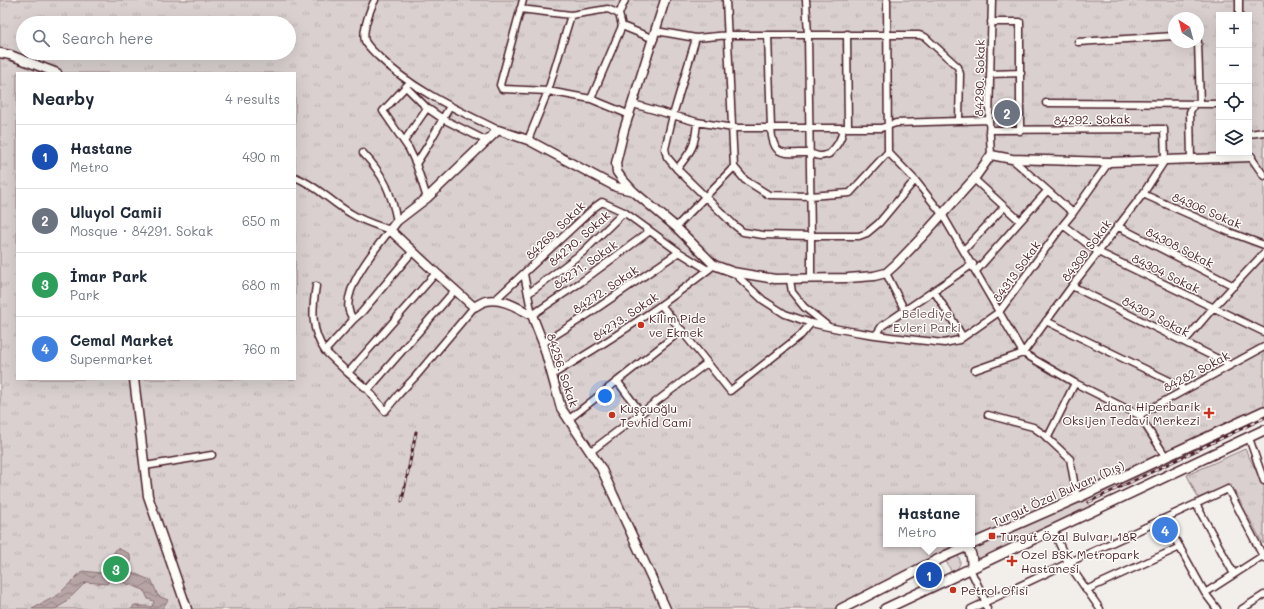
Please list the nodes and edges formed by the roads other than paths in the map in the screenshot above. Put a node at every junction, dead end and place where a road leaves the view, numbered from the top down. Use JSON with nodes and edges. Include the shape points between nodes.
{"nodes":[{"id":1,"x":375,"y":0,"type":"edge"},
{"id":2,"x":523,"y":0,"type":"edge"},
{"id":3,"x":625,"y":0,"type":"edge"},
{"id":4,"x":666,"y":0,"type":"edge"},
{"id":5,"x":726,"y":0,"type":"edge"},
{"id":6,"x":806,"y":0,"type":"edge"},
{"id":7,"x":887,"y":0,"type":"edge"},
{"id":8,"x":992,"y":0,"type":"edge"},
{"id":9,"x":1239,"y":0,"type":"edge"},
{"id":10,"x":520,"y":9,"type":"junction"},
{"id":11,"x":1239,"y":12,"type":"edge"},
{"id":12,"x":619,"y":14,"type":"junction"},
{"id":13,"x":571,"y":15,"type":"junction"},
{"id":14,"x":991,"y":22,"type":"junction"},
{"id":15,"x":622,"y":26,"type":"junction"},
{"id":16,"x":847,"y":34,"type":"junction"},
{"id":17,"x":887,"y":34,"type":"junction"},
{"id":18,"x":655,"y":35,"type":"junction"},
{"id":19,"x":728,"y":35,"type":"junction"},
{"id":20,"x":768,"y":35,"type":"junction"},
{"id":21,"x":808,"y":35,"type":"junction"},
{"id":22,"x":1168,"y":36,"type":"edge"},
{"id":23,"x":696,"y":38,"type":"junction"},
{"id":24,"x":1078,"y":42,"type":"dead end"},
{"id":25,"x":1198,"y":48,"type":"edge"},
{"id":26,"x":0,"y":53,"type":"edge"},
{"id":27,"x":16,"y":57,"type":"edge"},
{"id":28,"x":24,"y":60,"type":"edge"},
{"id":29,"x":56,"y":72,"type":"edge"},
{"id":30,"x":1021,"y":73,"type":"junction"},
{"id":31,"x":990,"y":74,"type":"junction"},
{"id":32,"x":408,"y":84,"type":"junction"},
{"id":33,"x":548,"y":91,"type":"junction"},
{"id":34,"x":591,"y":99,"type":"junction"},
{"id":35,"x":1046,"y":103,"type":"dead end"},
{"id":36,"x":633,"y":104,"type":"junction"},
{"id":37,"x":1197,"y":104,"type":"junction"},
{"id":38,"x":1216,"y":104,"type":"edge"},
{"id":39,"x":450,"y":106,"type":"junction"},
{"id":40,"x":428,"y":108,"type":"junction"},
{"id":41,"x":630,"y":115,"type":"junction"},
{"id":42,"x":673,"y":115,"type":"junction"},
{"id":43,"x":443,"y":119,"type":"junction"},
{"id":44,"x":959,"y":120,"type":"junction"},
{"id":45,"x":989,"y":120,"type":"junction"},
{"id":46,"x":697,"y":122,"type":"junction"},
{"id":47,"x":887,"y":126,"type":"junction"},
{"id":48,"x":733,"y":128,"type":"junction"},
{"id":49,"x":771,"y":128,"type":"junction"},
{"id":50,"x":845,"y":128,"type":"junction"},
{"id":51,"x":809,"y":129,"type":"junction"},
{"id":52,"x":498,"y":130,"type":"junction"},
{"id":53,"x":989,"y":130,"type":"junction"},
{"id":54,"x":1020,"y":131,"type":"junction"},
{"id":55,"x":1264,"y":132,"type":"edge"},
{"id":56,"x":1252,"y":134,"type":"edge"},
{"id":57,"x":405,"y":140,"type":"junction"},
{"id":58,"x":528,"y":140,"type":"junction"},
{"id":59,"x":487,"y":141,"type":"junction"},
{"id":60,"x":888,"y":152,"type":"junction"},
{"id":61,"x":364,"y":153,"type":"dead end"},
{"id":62,"x":809,"y":153,"type":"junction"},
{"id":63,"x":991,"y":155,"type":"junction"},
{"id":64,"x":1238,"y":156,"type":"edge"},
{"id":65,"x":1251,"y":156,"type":"edge"},
{"id":66,"x":1012,"y":159,"type":"junction"},
{"id":67,"x":1165,"y":160,"type":"junction"},
{"id":68,"x":1191,"y":160,"type":"junction"},
{"id":69,"x":1109,"y":162,"type":"junction"},
{"id":70,"x":416,"y":164,"type":"junction"},
{"id":71,"x":734,"y":167,"type":"junction"},
{"id":72,"x":677,"y":169,"type":"junction"},
{"id":73,"x":1264,"y":176,"type":"edge"},
{"id":74,"x":296,"y":177,"type":"edge"},
{"id":75,"x":974,"y":179,"type":"junction"},
{"id":76,"x":915,"y":180,"type":"junction"},
{"id":77,"x":633,"y":191,"type":"junction"},
{"id":78,"x":1047,"y":191,"type":"junction"},
{"id":79,"x":1143,"y":194,"type":"junction"},
{"id":80,"x":810,"y":196,"type":"junction"},
{"id":81,"x":706,"y":197,"type":"junction"},
{"id":82,"x":427,"y":198,"type":"junction"},
{"id":83,"x":1004,"y":207,"type":"junction"},
{"id":84,"x":624,"y":212,"type":"junction"},
{"id":85,"x":1073,"y":213,"type":"junction"},
{"id":86,"x":942,"y":214,"type":"junction"},
{"id":87,"x":397,"y":221,"type":"junction"},
{"id":88,"x":1020,"y":221,"type":"junction"},
{"id":89,"x":1063,"y":225,"type":"junction"},
{"id":90,"x":1117,"y":226,"type":"junction"},
{"id":91,"x":676,"y":228,"type":"junction"},
{"id":92,"x":390,"y":230,"type":"junction"},
{"id":93,"x":650,"y":231,"type":"junction"},
{"id":94,"x":811,"y":236,"type":"junction"},
{"id":95,"x":1264,"y":245,"type":"edge"},
{"id":96,"x":964,"y":250,"type":"junction"},
{"id":97,"x":413,"y":251,"type":"junction"},
{"id":98,"x":679,"y":252,"type":"junction"},
{"id":99,"x":1098,"y":252,"type":"junction"},
{"id":100,"x":1264,"y":253,"type":"edge"},
{"id":101,"x":972,"y":264,"type":"junction"},
{"id":102,"x":711,"y":267,"type":"junction"},
{"id":103,"x":976,"y":271,"type":"junction"},
{"id":104,"x":733,"y":272,"type":"junction"},
{"id":105,"x":436,"y":273,"type":"junction"},
{"id":106,"x":886,"y":273,"type":"junction"},
{"id":107,"x":524,"y":274,"type":"junction"},
{"id":108,"x":810,"y":279,"type":"junction"},
{"id":109,"x":790,"y":280,"type":"junction"},
{"id":110,"x":316,"y":286,"type":"dead end"},
{"id":111,"x":1072,"y":286,"type":"junction"},
{"id":112,"x":1234,"y":286,"type":"junction"},
{"id":113,"x":455,"y":290,"type":"junction"},
{"id":114,"x":934,"y":291,"type":"junction"},
{"id":115,"x":528,"y":293,"type":"junction"},
{"id":116,"x":495,"y":300,"type":"junction"},
{"id":117,"x":661,"y":305,"type":"junction"},
{"id":118,"x":474,"y":307,"type":"junction"},
{"id":119,"x":1213,"y":308,"type":"junction"},
{"id":120,"x":905,"y":311,"type":"junction"},
{"id":121,"x":1000,"y":312,"type":"junction"},
{"id":122,"x":532,"y":315,"type":"junction"},
{"id":123,"x":353,"y":320,"type":"junction"},
{"id":124,"x":1046,"y":321,"type":"junction"},
{"id":125,"x":811,"y":323,"type":"junction"},
{"id":126,"x":830,"y":328,"type":"junction"},
{"id":127,"x":682,"y":330,"type":"junction"},
{"id":128,"x":1264,"y":332,"type":"edge"},
{"id":129,"x":876,"y":335,"type":"junction"},
{"id":130,"x":963,"y":337,"type":"junction"},
{"id":131,"x":1184,"y":342,"type":"junction"},
{"id":132,"x":543,"y":343,"type":"junction"},
{"id":133,"x":1264,"y":347,"type":"edge"},
{"id":134,"x":325,"y":351,"type":"junction"},
{"id":135,"x":1023,"y":353,"type":"junction"},
{"id":136,"x":707,"y":363,"type":"junction"},
{"id":137,"x":1230,"y":365,"type":"junction"},
{"id":138,"x":975,"y":370,"type":"dead end"},
{"id":139,"x":348,"y":373,"type":"junction"},
{"id":140,"x":552,"y":376,"type":"junction"},
{"id":141,"x":134,"y":380,"type":"edge"},
{"id":142,"x":618,"y":382,"type":"junction"},
{"id":143,"x":1075,"y":383,"type":"junction"},
{"id":144,"x":368,"y":390,"type":"junction"},
{"id":145,"x":1184,"y":390,"type":"junction"},
{"id":146,"x":1264,"y":411,"type":"edge"},
{"id":147,"x":641,"y":413,"type":"junction"},
{"id":148,"x":988,"y":414,"type":"dead end"},
{"id":149,"x":1139,"y":415,"type":"junction"},
{"id":150,"x":568,"y":420,"type":"junction"},
{"id":151,"x":1264,"y":430,"type":"edge"},
{"id":152,"x":1047,"y":438,"type":"junction"},
{"id":153,"x":1249,"y":438,"type":"junction"},
{"id":154,"x":590,"y":452,"type":"junction"},
{"id":155,"x":212,"y":455,"type":"dead end"},
{"id":156,"x":1166,"y":457,"type":"junction"},
{"id":157,"x":145,"y":466,"type":"junction"},
{"id":158,"x":1263,"y":478,"type":"edge"},
{"id":159,"x":1077,"y":498,"type":"junction"},
{"id":160,"x":1196,"y":504,"type":"junction"},
{"id":161,"x":1164,"y":519,"type":"junction"},
{"id":162,"x":1053,"y":530,"type":"junction"},
{"id":163,"x":975,"y":542,"type":"edge"},
{"id":164,"x":964,"y":547,"type":"edge"},
{"id":165,"x":967,"y":547,"type":"edge"},
{"id":166,"x":1180,"y":547,"type":"junction"},
{"id":167,"x":1264,"y":556,"type":"edge"},
{"id":168,"x":1068,"y":562,"type":"junction"},
{"id":169,"x":971,"y":568,"type":"junction"},
{"id":170,"x":1234,"y":574,"type":"junction"},
{"id":171,"x":1086,"y":590,"type":"junction"},
{"id":172,"x":1205,"y":593,"type":"junction"},
{"id":173,"x":1264,"y":595,"type":"edge"},
{"id":174,"x":857,"y":600,"type":"junction"},
{"id":175,"x":984,"y":602,"type":"junction"},
{"id":176,"x":1099,"y":608,"type":"edge"},
{"id":177,"x":187,"y":609,"type":"edge"},
{"id":178,"x":666,"y":609,"type":"edge"},
{"id":179,"x":841,"y":609,"type":"edge"},
{"id":180,"x":850,"y":609,"type":"edge"},
{"id":181,"x":885,"y":609,"type":"edge"},
{"id":182,"x":971,"y":609,"type":"edge"},
{"id":183,"x":987,"y":609,"type":"edge"},
{"id":184,"x":1217,"y":609,"type":"edge"},
{"id":185,"x":1242,"y":609,"type":"edge"}],
"edges":[{"from":1,"to":32,"type":"street","via":[[365,28],[365,40]]},
{"from":2,"to":10,"type":"street"},
{"from":3,"to":12,"type":"street"},
{"from":4,"to":18,"type":"street"},
{"from":5,"to":19,"type":"street"},
{"from":6,"to":21,"type":"street"},
{"from":7,"to":17,"type":"street"},
{"from":8,"to":14,"type":"street","name":"84290. Sokak"},
{"from":9,"to":11,"type":"street"},
{"from":10,"to":13,"type":"street"},
{"from":10,"to":33,"type":"street","via":[[500,85],[502,89]]},
{"from":12,"to":13,"type":"street","via":[[608,9]]},
{"from":12,"to":15,"type":"street"},
{"from":13,"to":33,"type":"street"},
{"from":14,"to":30,"type":"street","via":[[1020,22]]},
{"from":14,"to":31,"type":"street","name":"84290. Sokak"},
{"from":15,"to":18,"type":"street"},
{"from":15,"to":34,"type":"street"},
{"from":16,"to":17,"type":"street"},
{"from":16,"to":21,"type":"street"},
{"from":16,"to":50,"type":"street"},
{"from":17,"to":44,"type":"street","via":[[922,36],[957,65],[960,74]]},
{"from":17,"to":47,"type":"street"},
{"from":18,"to":23,"type":"street"},
{"from":18,"to":36,"type":"street"},
{"from":19,"to":20,"type":"street"},
{"from":19,"to":23,"type":"street"},
{"from":19,"to":48,"type":"street"},
{"from":20,"to":21,"type":"street"},
{"from":20,"to":49,"type":"street"},
{"from":21,"to":51,"type":"street"},
{"from":22,"to":24,"type":"street"},
{"from":23,"to":42,"type":"street"},
{"from":25,"to":37,"type":"street"},
{"from":26,"to":27,"type":"street"},
{"from":28,"to":29,"type":"street"},
{"from":30,"to":31,"type":"street"},
{"from":30,"to":54,"type":"street"},
{"from":31,"to":45,"type":"street","name":"84290. Sokak"},
{"from":32,"to":39,"type":"street"},
{"from":32,"to":40,"type":"street"},
{"from":32,"to":57,"type":"street","via":[[383,111]]},
{"from":33,"to":34,"type":"street"},
{"from":33,"to":58,"type":"street"},
{"from":34,"to":41,"type":"street"},
{"from":35,"to":37,"type":"street"},
{"from":36,"to":41,"type":"street"},
{"from":36,"to":42,"type":"street"},
{"from":37,"to":38,"type":"street"},
{"from":37,"to":68,"type":"street","via":[[1190,112]]},
{"from":39,"to":43,"type":"street"},
{"from":39,"to":52,"type":"street"},
{"from":40,"to":43,"type":"street"},
{"from":40,"to":57,"type":"street"},
{"from":41,"to":77,"type":"street","via":[[616,164],[617,172]]},
{"from":42,"to":46,"type":"street"},
{"from":42,"to":72,"type":"street","via":[[665,149]]},
{"from":43,"to":59,"type":"street"},
{"from":43,"to":70,"type":"street"},
{"from":44,"to":45,"type":"street"},
{"from":44,"to":47,"type":"street","via":[[896,123]]},
{"from":45,"to":53,"type":"street","name":"84290. Sokak"},
{"from":46,"to":48,"type":"street"},
{"from":46,"to":72,"type":"street","via":[[692,149]]},
{"from":47,"to":50,"type":"street"},
{"from":47,"to":60,"type":"street"},
{"from":48,"to":49,"type":"street"},
{"from":48,"to":71,"type":"street"},
{"from":49,"to":51,"type":"street"},
{"from":49,"to":62,"type":"street","via":[[774,147],[781,153]]},
{"from":50,"to":51,"type":"street"},
{"from":50,"to":62,"type":"street","via":[[839,143],[829,154],[820,156]]},
{"from":51,"to":62,"type":"street"},
{"from":52,"to":58,"type":"street"},
{"from":52,"to":59,"type":"street"},
{"from":53,"to":54,"type":"street","name":"84292. Sokak"},
{"from":53,"to":63,"type":"street","name":"84290. Sokak"},
{"from":54,"to":67,"type":"street","name":"84292. Sokak","via":[[1164,129]]},
{"from":55,"to":56,"type":"street"},
{"from":57,"to":70,"type":"street"},
{"from":58,"to":77,"type":"street","via":[[616,187]]},
{"from":59,"to":82,"type":"street"},
{"from":60,"to":76,"type":"street"},
{"from":60,"to":80,"type":"street","via":[[850,193]]},
{"from":61,"to":87,"type":"street","via":[[382,177],[392,198]]},
{"from":62,"to":80,"type":"street"},
{"from":63,"to":66,"type":"street"},
{"from":63,"to":75,"type":"street"},
{"from":64,"to":68,"type":"street"},
{"from":65,"to":73,"type":"street"},
{"from":66,"to":69,"type":"street"},
{"from":66,"to":78,"type":"street"},
{"from":67,"to":68,"type":"street"},
{"from":67,"to":69,"type":"street"},
{"from":67,"to":79,"type":"street","name":"84309 Sokak"},
{"from":69,"to":85,"type":"street","name":"84313 Sokak"},
{"from":70,"to":82,"type":"street"},
{"from":71,"to":80,"type":"street","via":[[745,180],[769,196]]},
{"from":71,"to":81,"type":"street"},
{"from":72,"to":81,"type":"street"},
{"from":74,"to":92,"type":"street","via":[[306,181],[349,213]]},
{"from":75,"to":83,"type":"street"},
{"from":75,"to":86,"type":"street"},
{"from":76,"to":86,"type":"street"},
{"from":76,"to":94,"type":"street","via":[[879,223],[867,233],[859,236]]},
{"from":77,"to":91,"type":"street"},
{"from":78,"to":85,"type":"street"},
{"from":78,"to":88,"type":"street"},
{"from":79,"to":90,"type":"street","name":"84309 Sokak"},
{"from":79,"to":95,"type":"street","name":"84306 Sokak"},
{"from":80,"to":94,"type":"street"},
{"from":81,"to":91,"type":"street"},
{"from":81,"to":94,"type":"street","via":[[743,232]]},
{"from":82,"to":87,"type":"street"},
{"from":83,"to":88,"type":"street"},
{"from":83,"to":96,"type":"street"},
{"from":84,"to":93,"type":"street","name":"84269. Sokak"},
{"from":84,"to":107,"type":"street","name":"84269. Sokak","via":[[602,202]]},
{"from":84,"to":115,"type":"street","name":"84270. Sokak","via":[[583,252]]},
{"from":85,"to":89,"type":"street","name":"84313 Sokak"},
{"from":86,"to":96,"type":"street"},
{"from":86,"to":106,"type":"street"},
{"from":87,"to":92,"type":"street"},
{"from":88,"to":103,"type":"street"},
{"from":89,"to":99,"type":"street","name":"84304 Sokak"},
{"from":89,"to":121,"type":"street","name":"84313 Sokak"},
{"from":90,"to":99,"type":"street","name":"84309 Sokak"},
{"from":90,"to":112,"type":"street","name":"84308 Sokak"},
{"from":91,"to":102,"type":"street"},
{"from":92,"to":97,"type":"street"},
{"from":92,"to":123,"type":"street","via":[[354,282],[349,299],[349,311]]},
{"from":93,"to":98,"type":"street","name":"84269. Sokak"},
{"from":93,"to":122,"type":"street","name":"84271. Sokak"},
{"from":94,"to":108,"type":"street"},
{"from":96,"to":101,"type":"street"},
{"from":97,"to":105,"type":"street"},
{"from":97,"to":123,"type":"street"},
{"from":98,"to":102,"type":"street","name":"84269. Sokak"},
{"from":98,"to":132,"type":"street","name":"84272. Sokak"},
{"from":99,"to":111,"type":"street","name":"84309 Sokak"},
{"from":99,"to":119,"type":"street","name":"84304 Sokak"},
{"from":100,"to":112,"type":"street"},
{"from":101,"to":103,"type":"street"},
{"from":101,"to":114,"type":"street"},
{"from":102,"to":104,"type":"street"},
{"from":102,"to":117,"type":"street","name":"84273. Sokak"},
{"from":103,"to":121,"type":"street"},
{"from":104,"to":109,"type":"street"},
{"from":104,"to":125,"type":"street","name":"84313 Sokak","via":[[763,300],[785,314]]},
{"from":105,"to":113,"type":"street"},
{"from":105,"to":139,"type":"street"},
{"from":106,"to":108,"type":"street","via":[[874,276]]},
{"from":106,"to":120,"type":"street"},
{"from":107,"to":115,"type":"street"},
{"from":107,"to":116,"type":"street","name":"84269. Sokak"},
{"from":108,"to":109,"type":"street"},
{"from":109,"to":126,"type":"street","via":[[792,292],[804,307]]},
{"from":110,"to":134,"type":"street","via":[[314,326]]},
{"from":111,"to":124,"type":"street","name":"84309 Sokak"},
{"from":111,"to":131,"type":"street","name":"84307 Sokak"},
{"from":112,"to":119,"type":"street"},
{"from":113,"to":118,"type":"street"},
{"from":113,"to":144,"type":"street"},
{"from":114,"to":120,"type":"street"},
{"from":114,"to":130,"type":"street"},
{"from":115,"to":122,"type":"street"},
{"from":116,"to":118,"type":"street","via":[[485,301]]},
{"from":116,"to":122,"type":"street"},
{"from":117,"to":127,"type":"street"},
{"from":117,"to":140,"type":"street","name":"84273. Sokak"},
{"from":118,"to":144,"type":"street","via":[[385,411]]},
{"from":119,"to":128,"type":"street","name":"84304 Sokak"},
{"from":119,"to":131,"type":"street"},
{"from":120,"to":129,"type":"street","via":[[882,326]]},
{"from":121,"to":130,"type":"street","name":"84313 Sokak"},
{"from":121,"to":135,"type":"street"},
{"from":122,"to":132,"type":"street","name":"84256. Sokak"},
{"from":123,"to":134,"type":"street"},
{"from":124,"to":135,"type":"street","name":"84309 Sokak"},
{"from":124,"to":145,"type":"street"},
{"from":125,"to":126,"type":"street","name":"84313 Sokak"},
{"from":125,"to":136,"type":"street","via":[[801,335],[730,391]]},
{"from":126,"to":129,"type":"street","name":"84313 Sokak"},
{"from":127,"to":136,"type":"street"},
{"from":127,"to":142,"type":"street"},
{"from":129,"to":130,"type":"street","name":"84313 Sokak","via":[[944,344]]},
{"from":131,"to":137,"type":"street","name":"84307 Sokak"},
{"from":132,"to":140,"type":"street","name":"84256. Sokak"},
{"from":133,"to":137,"type":"street","name":"84282 Sokak"},
{"from":134,"to":139,"type":"street"},
{"from":135,"to":138,"type":"street"},
{"from":135,"to":143,"type":"street"},
{"from":136,"to":147,"type":"street"},
{"from":137,"to":145,"type":"street","name":"84282 Sokak"},
{"from":139,"to":144,"type":"street"},
{"from":140,"to":150,"type":"street","name":"84256. Sokak","via":[[561,408]]},
{"from":141,"to":157,"type":"street"},
{"from":142,"to":147,"type":"street"},
{"from":142,"to":150,"type":"street"},
{"from":143,"to":149,"type":"street"},
{"from":143,"to":152,"type":"street"},
{"from":145,"to":149,"type":"street","name":"84282 Sokak"},
{"from":146,"to":156,"type":"main road","name":"Turgut Özal Bulvarı (Dış)"},
{"from":147,"to":154,"type":"street"},
{"from":148,"to":152,"type":"street","via":[[1033,427]]},
{"from":149,"to":156,"type":"street"},
{"from":150,"to":154,"type":"street","name":"84256. Sokak"},
{"from":151,"to":153,"type":"main road"},
{"from":152,"to":159,"type":"street","via":[[1070,459]]},
{"from":153,"to":158,"type":"street"},
{"from":153,"to":162,"type":"main road"},
{"from":154,"to":178,"type":"street","name":"84256. Sokak","via":[[601,468]]},
{"from":155,"to":157,"type":"street"},
{"from":156,"to":159,"type":"main road","name":"Turgut Özal Bulvarı (Dış)"},
{"from":157,"to":177,"type":"street","via":[[148,496]]},
{"from":159,"to":163,"type":"main road","name":"Turgut Özal Bulvarı (Dış)"},
{"from":160,"to":161,"type":"street"},
{"from":160,"to":167,"type":"street","via":[[1228,489]]},
{"from":160,"to":170,"type":"street"},
{"from":161,"to":166,"type":"street"},
{"from":161,"to":168,"type":"street"},
{"from":162,"to":168,"type":"street"},
{"from":162,"to":169,"type":"main road"},
{"from":164,"to":174,"type":"main road","name":"Turgut Özal Bulvarı (Dış)"},
{"from":165,"to":169,"type":"main road","via":[[971,553]]},
{"from":166,"to":171,"type":"street"},
{"from":166,"to":172,"type":"street"},
{"from":167,"to":170,"type":"street"},
{"from":168,"to":171,"type":"street"},
{"from":168,"to":175,"type":"street"},
{"from":169,"to":175,"type":"street"},
{"from":169,"to":181,"type":"main road"},
{"from":170,"to":172,"type":"street"},
{"from":171,"to":176,"type":"street"},
{"from":172,"to":184,"type":"street"},
{"from":173,"to":185,"type":"street"},
{"from":174,"to":179,"type":"main road","name":"Turgut Özal Bulvarı (Dış)"},
{"from":174,"to":180,"type":"main road"},
{"from":175,"to":182,"type":"street"},
{"from":175,"to":183,"type":"street"}]}
